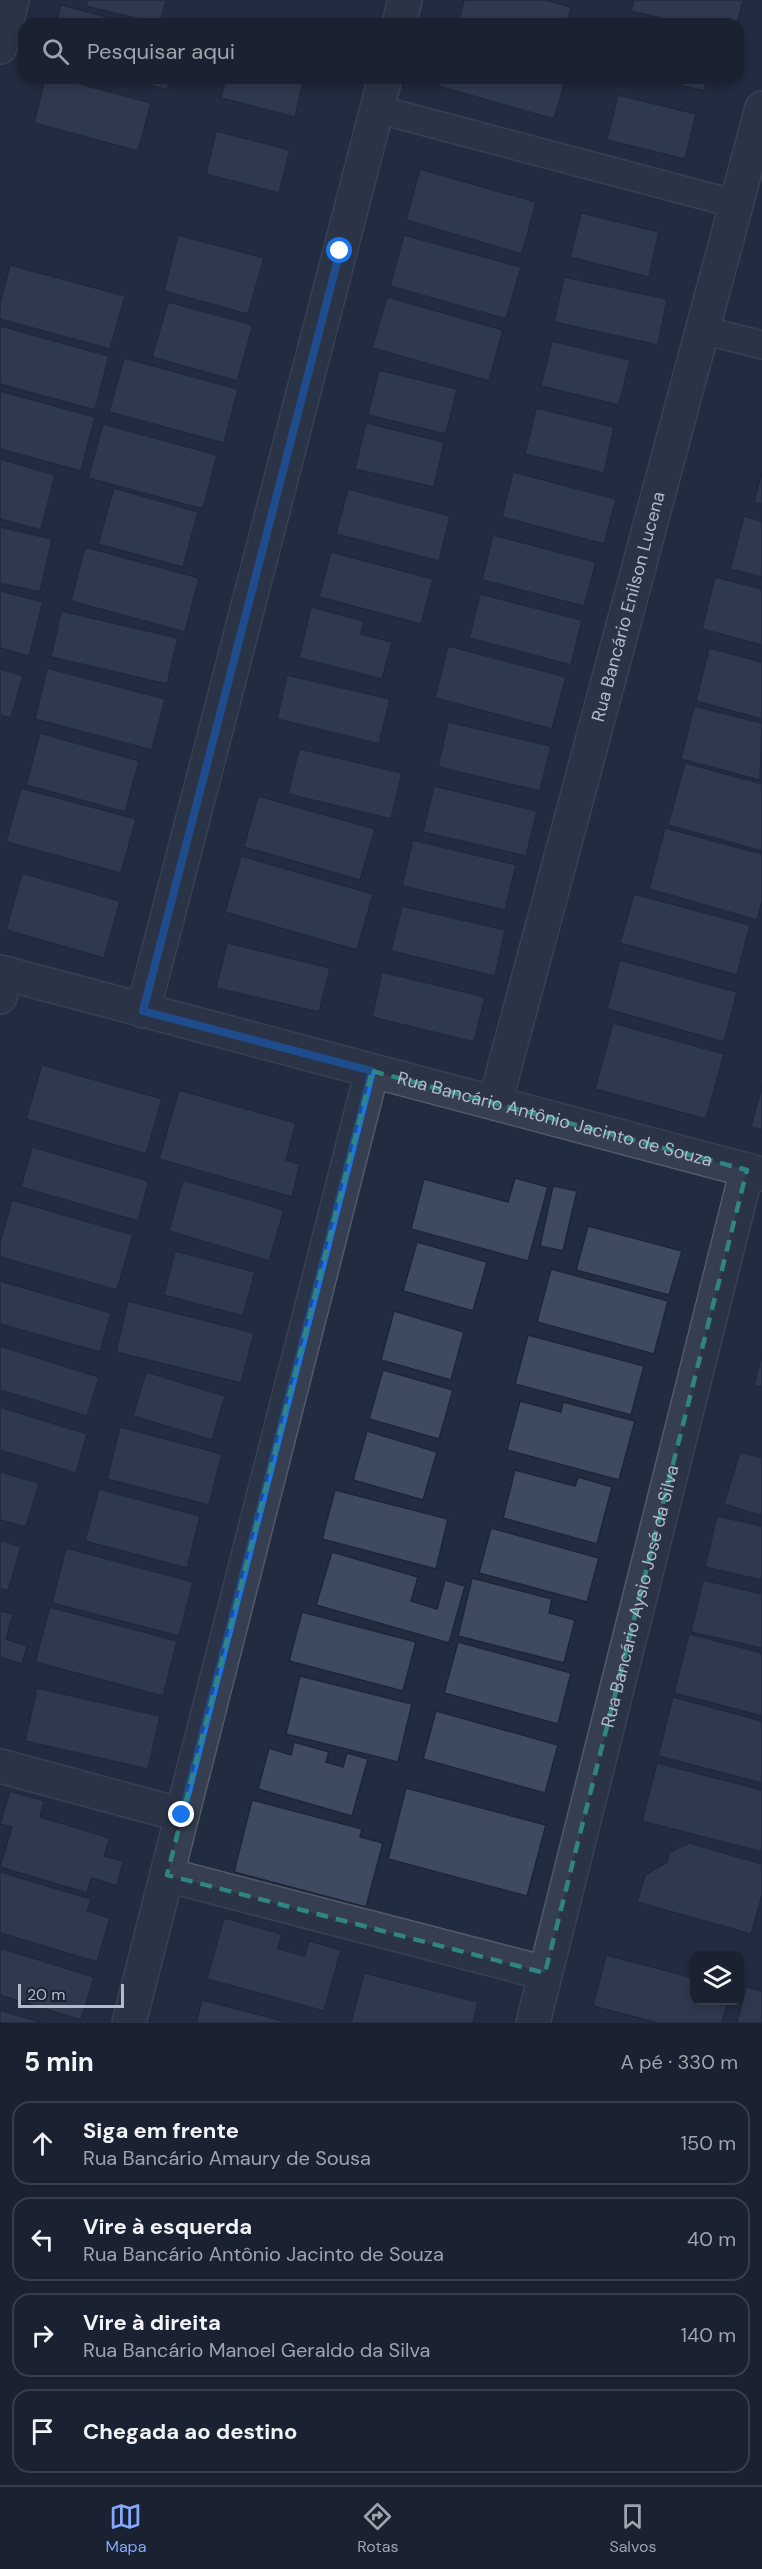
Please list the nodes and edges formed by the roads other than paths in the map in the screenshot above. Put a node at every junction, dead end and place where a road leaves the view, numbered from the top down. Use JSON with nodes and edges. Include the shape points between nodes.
{"nodes":[{"id":1,"x":12,"y":0,"type":"edge"},
{"id":2,"x":405,"y":0,"type":"edge"},
{"id":3,"x":400,"y":18,"type":"edge"},
{"id":4,"x":0,"y":47,"type":"edge"},
{"id":5,"x":383,"y":84,"type":"edge"},
{"id":6,"x":762,"y":108,"type":"edge"},
{"id":7,"x":377,"y":109,"type":"junction"},
{"id":8,"x":736,"y":204,"type":"junction"},
{"id":9,"x":702,"y":330,"type":"junction"},
{"id":10,"x":762,"y":345,"type":"edge"},
{"id":11,"x":2,"y":981,"type":"edge"},
{"id":12,"x":143,"y":1011,"type":"junction"},
{"id":13,"x":372,"y":1071,"type":"junction"},
{"id":14,"x":495,"y":1103,"type":"junction"},
{"id":15,"x":754,"y":1172,"type":"edge"},
{"id":16,"x":0,"y":1766,"type":"edge"},
{"id":17,"x":182,"y":1815,"type":"junction"},
{"id":18,"x":167,"y":1875,"type":"junction"},
{"id":19,"x":545,"y":1973,"type":"junction"},
{"id":20,"x":129,"y":2023,"type":"edge"},
{"id":21,"x":532,"y":2023,"type":"edge"}],
"edges":[{"from":1,"to":4,"type":"street"},
{"from":2,"to":3,"type":"street"},
{"from":5,"to":7,"type":"street"},
{"from":6,"to":8,"type":"street","name":"Rua Bancário Enilson Lucena"},
{"from":7,"to":8,"type":"street"},
{"from":7,"to":12,"type":"street"},
{"from":8,"to":9,"type":"street","name":"Rua Bancário Enilson Lucena"},
{"from":9,"to":10,"type":"street"},
{"from":9,"to":14,"type":"street","name":"Rua Bancário Enilson Lucena"},
{"from":11,"to":12,"type":"street","name":"Rua Bancário Antônio Jacinto de Souza"},
{"from":12,"to":13,"type":"street","name":"Rua Bancário Antônio Jacinto de Souza"},
{"from":13,"to":14,"type":"street","name":"Rua Bancário Antônio Jacinto de Souza"},
{"from":13,"to":17,"type":"street"},
{"from":14,"to":15,"type":"street","name":"Rua Bancário Antônio Jacinto de Souza"},
{"from":15,"to":19,"type":"street","name":"Rua Bancário Aysio José da Silva"},
{"from":16,"to":17,"type":"street"},
{"from":17,"to":18,"type":"street"},
{"from":18,"to":19,"type":"street"},
{"from":18,"to":20,"type":"street"},
{"from":19,"to":21,"type":"street","name":"Rua Bancário Aysio José da Silva"}]}
